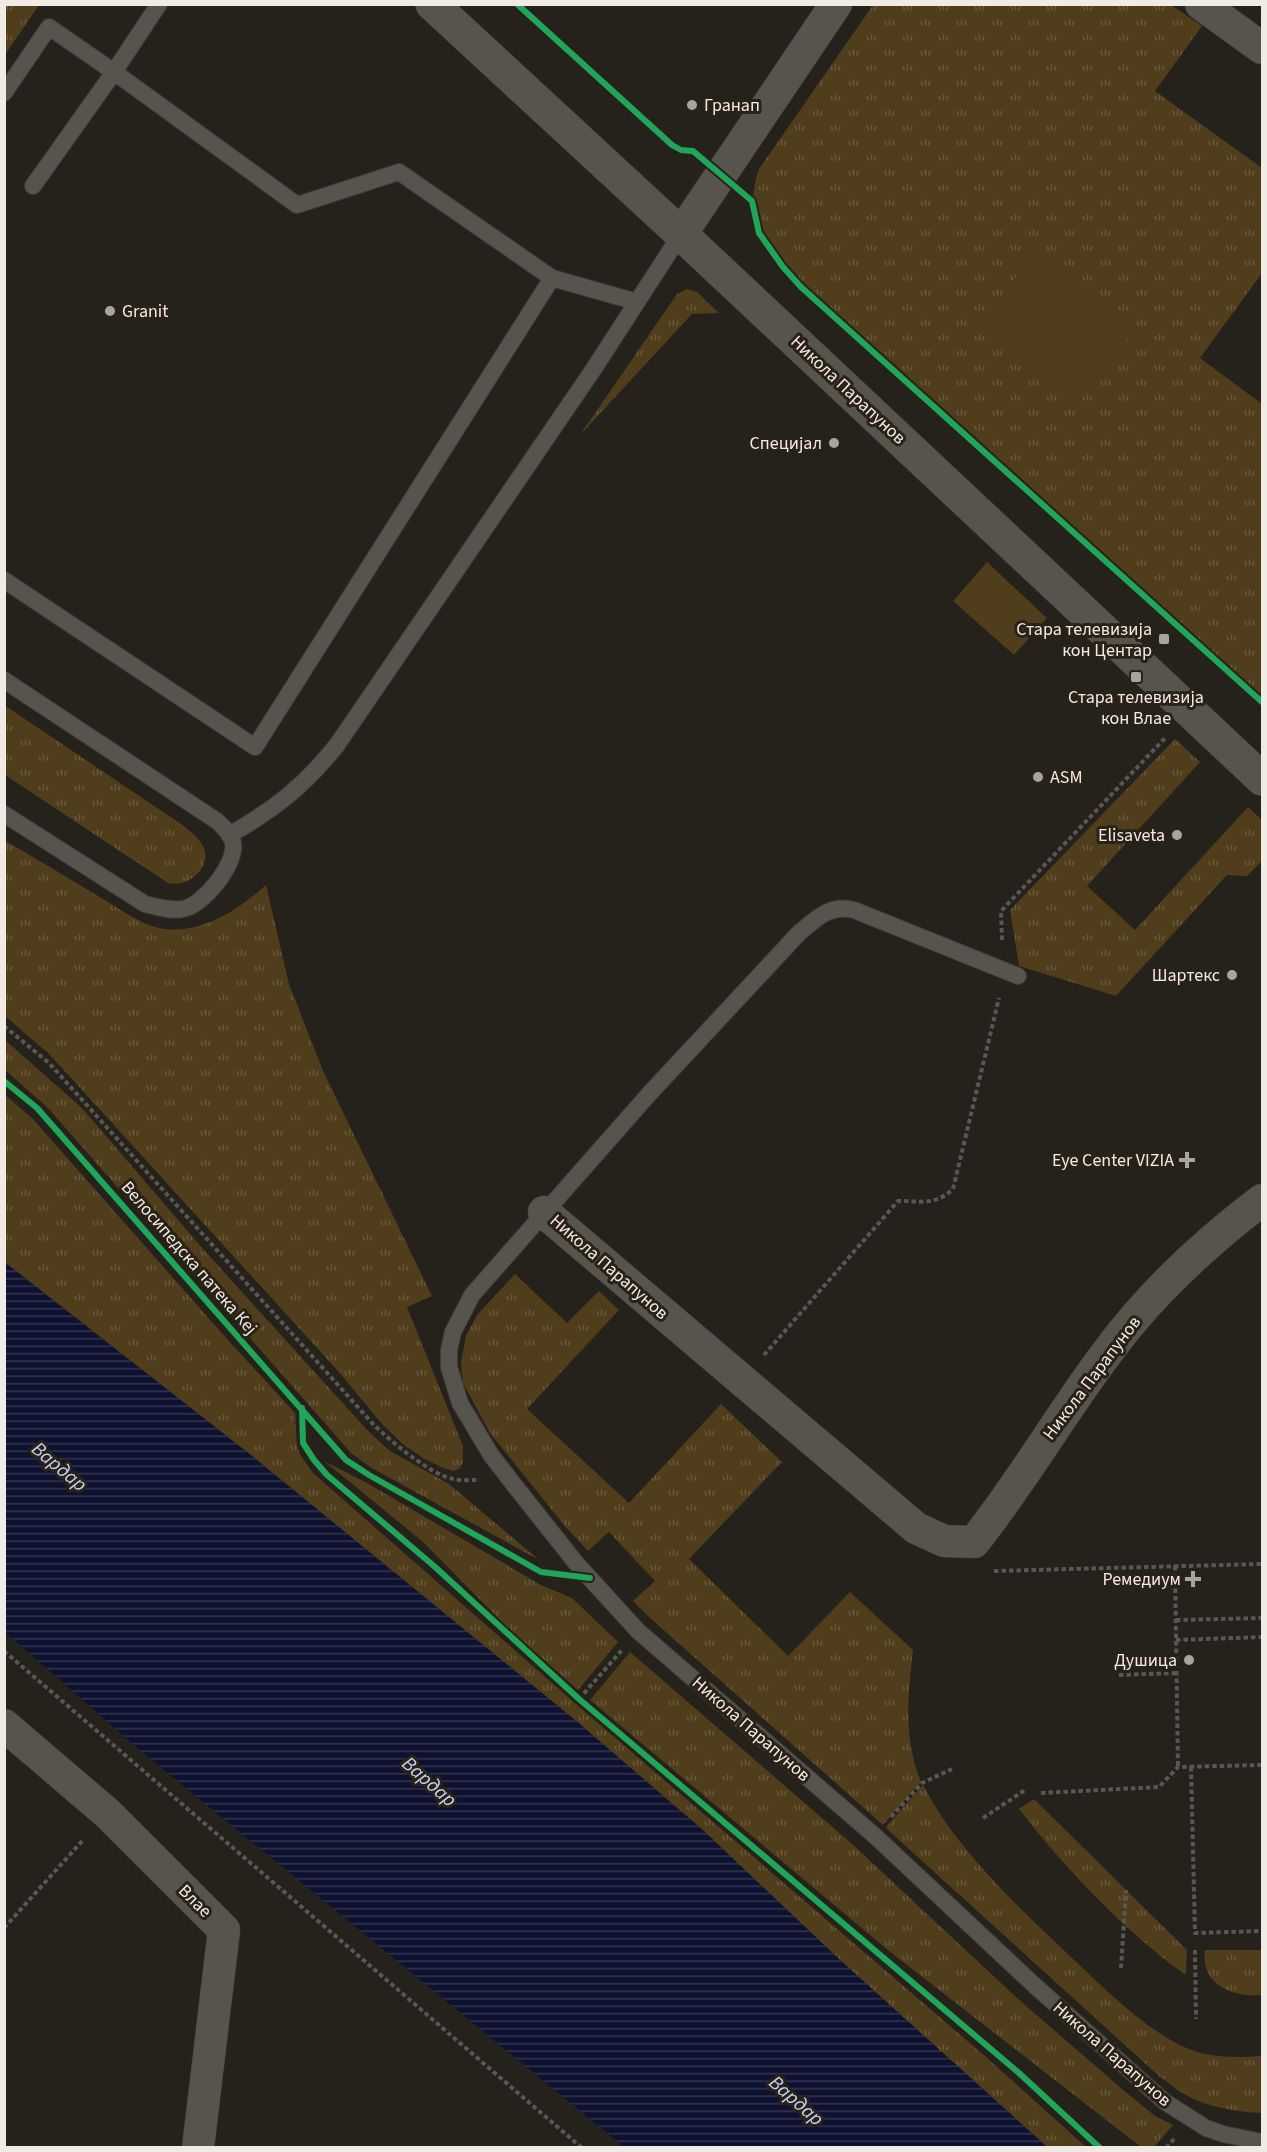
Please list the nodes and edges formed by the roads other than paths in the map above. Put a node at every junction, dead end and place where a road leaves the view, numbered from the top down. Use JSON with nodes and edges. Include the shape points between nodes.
{"nodes":[{"id":1,"x":159,"y":4,"type":"edge"},
{"id":2,"x":432,"y":4,"type":"edge"},
{"id":3,"x":836,"y":4,"type":"edge"},
{"id":4,"x":1200,"y":4,"type":"edge"},
{"id":5,"x":1263,"y":48,"type":"edge"},
{"id":6,"x":114,"y":72,"type":"junction"},
{"id":7,"x":4,"y":93,"type":"edge"},
{"id":8,"x":33,"y":186,"type":"dead end"},
{"id":9,"x":681,"y":234,"type":"junction"},
{"id":10,"x":552,"y":278,"type":"junction"},
{"id":11,"x":637,"y":302,"type":"junction"},
{"id":12,"x":4,"y":580,"type":"edge"},
{"id":13,"x":4,"y":680,"type":"edge"},
{"id":14,"x":1263,"y":779,"type":"edge"},
{"id":15,"x":4,"y":814,"type":"edge"},
{"id":16,"x":229,"y":835,"type":"junction"},
{"id":17,"x":1012,"y":973,"type":"road end"},
{"id":18,"x":1263,"y":1200,"type":"edge"},
{"id":19,"x":544,"y":1212,"type":"junction"},
{"id":20,"x":4,"y":1725,"type":"edge"},
{"id":21,"x":1263,"y":2142,"type":"edge"},
{"id":22,"x":198,"y":2148,"type":"edge"}],
"edges":[{"from":1,"to":6,"type":"lane"},
{"from":2,"to":9,"type":"street","name":"Никола Парапунов"},
{"from":3,"to":9,"type":"street"},
{"from":4,"to":5,"type":"street"},
{"from":6,"to":7,"type":"lane","via":[[49,27]]},
{"from":6,"to":8,"type":"lane"},
{"from":6,"to":10,"type":"lane","via":[[297,205],[399,172]]},
{"from":9,"to":11,"type":"lane"},
{"from":9,"to":14,"type":"street","name":"Никола Парапунов"},
{"from":10,"to":11,"type":"lane"},
{"from":10,"to":12,"type":"lane","via":[[255,747]]},
{"from":11,"to":16,"type":"lane","via":[[337,745],[292,794]]},
{"from":13,"to":16,"type":"lane","via":[[216,821]]},
{"from":15,"to":16,"type":"lane","via":[[145,904],[168,909],[184,909],[198,903],[220,878],[232,859]]},
{"from":17,"to":19,"type":"lane","name":"Никола Парапунов","via":[[854,910],[843,907],[820,915],[799,933]]},
{"from":18,"to":19,"type":"street","name":"Никола Парапунов","via":[[1166,1283],[1114,1344],[974,1542],[944,1541],[916,1528]]},
{"from":19,"to":21,"type":"lane","name":"Никола Парапунов","via":[[472,1296],[453,1332],[449,1350],[449,1367],[460,1403],[492,1455],[576,1563],[638,1631],[875,1836],[1165,2102],[1206,2128]]},
{"from":20,"to":22,"type":"street","name":"Влае","via":[[107,1813],[224,1930]]}]}
